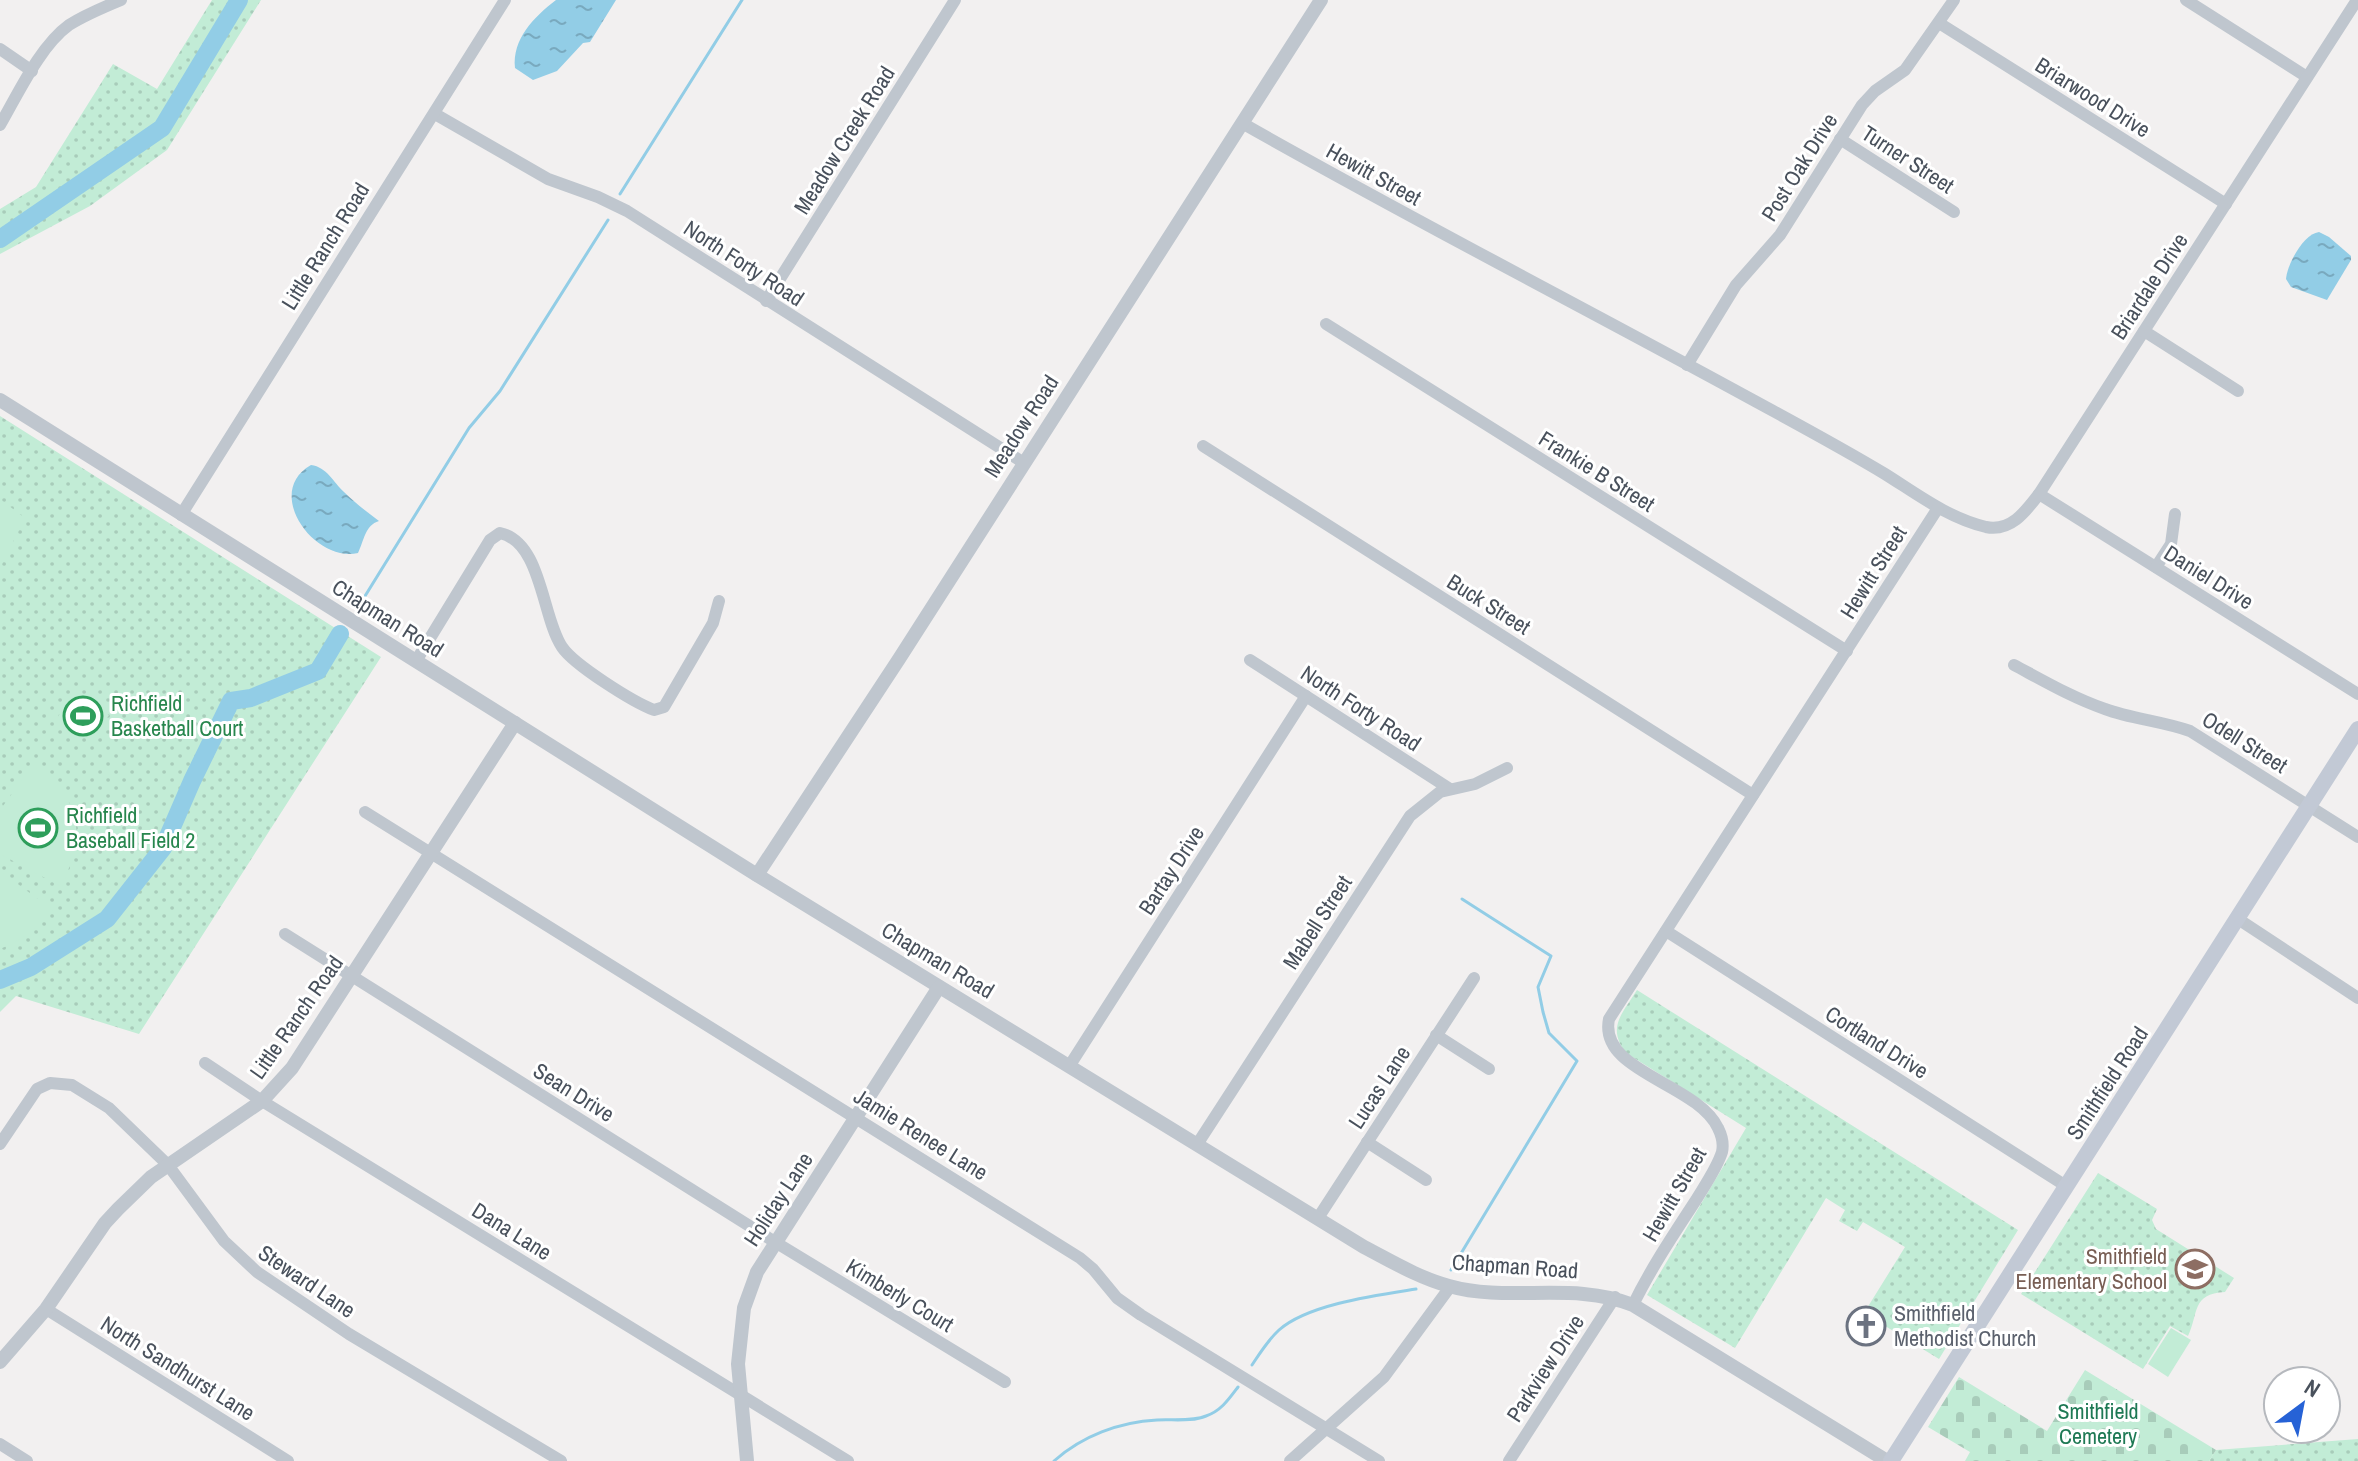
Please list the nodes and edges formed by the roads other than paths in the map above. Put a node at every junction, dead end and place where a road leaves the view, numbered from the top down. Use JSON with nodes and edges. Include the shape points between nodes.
{"nodes":[{"id":1,"x":121,"y":0,"type":"edge"},
{"id":2,"x":505,"y":0,"type":"edge"},
{"id":3,"x":955,"y":0,"type":"edge"},
{"id":4,"x":1321,"y":0,"type":"edge"},
{"id":5,"x":1954,"y":0,"type":"edge"},
{"id":6,"x":2186,"y":0,"type":"edge"},
{"id":7,"x":2357,"y":0,"type":"edge"},
{"id":8,"x":1939,"y":23,"type":"junction"},
{"id":9,"x":0,"y":49,"type":"edge"},
{"id":10,"x":32,"y":71,"type":"junction"},
{"id":11,"x":2307,"y":77,"type":"junction"},
{"id":12,"x":435,"y":114,"type":"junction"},
{"id":13,"x":1242,"y":123,"type":"junction"},
{"id":14,"x":0,"y":125,"type":"edge"},
{"id":15,"x":1840,"y":139,"type":"junction"},
{"id":16,"x":2226,"y":204,"type":"junction"},
{"id":17,"x":1954,"y":212,"type":"dead end"},
{"id":18,"x":766,"y":301,"type":"junction"},
{"id":19,"x":1326,"y":324,"type":"dead end"},
{"id":20,"x":2144,"y":331,"type":"junction"},
{"id":21,"x":1687,"y":365,"type":"junction"},
{"id":22,"x":2238,"y":391,"type":"dead end"},
{"id":23,"x":0,"y":400,"type":"edge"},
{"id":24,"x":1203,"y":446,"type":"dead end"},
{"id":25,"x":1024,"y":463,"type":"junction"},
{"id":26,"x":2039,"y":494,"type":"junction"},
{"id":27,"x":1938,"y":508,"type":"junction"},
{"id":28,"x":2175,"y":514,"type":"dead end"},
{"id":29,"x":181,"y":515,"type":"junction"},
{"id":30,"x":2156,"y":567,"type":"junction"},
{"id":31,"x":719,"y":601,"type":"dead end"},
{"id":32,"x":1847,"y":651,"type":"junction"},
{"id":33,"x":1250,"y":660,"type":"dead end"},
{"id":34,"x":416,"y":661,"type":"junction"},
{"id":35,"x":2014,"y":665,"type":"dead end"},
{"id":36,"x":2358,"y":694,"type":"edge"},
{"id":37,"x":1306,"y":696,"type":"junction"},
{"id":38,"x":515,"y":723,"type":"junction"},
{"id":39,"x":2358,"y":729,"type":"edge"},
{"id":40,"x":1507,"y":768,"type":"dead end"},
{"id":41,"x":1450,"y":789,"type":"junction"},
{"id":42,"x":1753,"y":795,"type":"junction"},
{"id":43,"x":2310,"y":806,"type":"junction"},
{"id":44,"x":365,"y":812,"type":"dead end"},
{"id":45,"x":2358,"y":837,"type":"edge"},
{"id":46,"x":431,"y":852,"type":"junction"},
{"id":47,"x":757,"y":875,"type":"junction"},
{"id":48,"x":2238,"y":919,"type":"junction"},
{"id":49,"x":1666,"y":931,"type":"junction"},
{"id":50,"x":285,"y":934,"type":"dead end"},
{"id":51,"x":352,"y":976,"type":"junction"},
{"id":52,"x":1474,"y":978,"type":"dead end"},
{"id":53,"x":939,"y":987,"type":"junction"},
{"id":54,"x":2358,"y":998,"type":"edge"},
{"id":55,"x":1436,"y":1035,"type":"junction"},
{"id":56,"x":205,"y":1063,"type":"dead end"},
{"id":57,"x":1070,"y":1065,"type":"junction"},
{"id":58,"x":1489,"y":1069,"type":"dead end"},
{"id":59,"x":262,"y":1101,"type":"junction"},
{"id":60,"x":858,"y":1117,"type":"junction"},
{"id":61,"x":1367,"y":1142,"type":"junction"},
{"id":62,"x":1198,"y":1143,"type":"junction"},
{"id":63,"x":0,"y":1144,"type":"edge"},
{"id":64,"x":168,"y":1165,"type":"junction"},
{"id":65,"x":1426,"y":1180,"type":"dead end"},
{"id":66,"x":2066,"y":1186,"type":"junction"},
{"id":67,"x":1318,"y":1218,"type":"junction"},
{"id":68,"x":775,"y":1242,"type":"junction"},
{"id":69,"x":1450,"y":1287,"type":"junction"},
{"id":70,"x":1615,"y":1297,"type":"junction"},
{"id":71,"x":1633,"y":1305,"type":"junction"},
{"id":72,"x":46,"y":1309,"type":"junction"},
{"id":73,"x":0,"y":1362,"type":"edge"},
{"id":74,"x":1005,"y":1382,"type":"dead end"},
{"id":75,"x":740,"y":1395,"type":"junction"},
{"id":76,"x":1327,"y":1429,"type":"junction"},
{"id":77,"x":0,"y":1444,"type":"edge"},
{"id":78,"x":27,"y":1461,"type":"edge"},
{"id":79,"x":288,"y":1461,"type":"edge"},
{"id":80,"x":561,"y":1461,"type":"edge"},
{"id":81,"x":747,"y":1461,"type":"edge"},
{"id":82,"x":848,"y":1461,"type":"edge"},
{"id":83,"x":1290,"y":1461,"type":"edge"},
{"id":84,"x":1379,"y":1461,"type":"edge"},
{"id":85,"x":1509,"y":1461,"type":"edge"},
{"id":86,"x":1889,"y":1461,"type":"edge"}],
"edges":[{"from":1,"to":10,"type":"street","via":[[68,26]]},
{"from":2,"to":12,"type":"street","name":"Little Ranch Road"},
{"from":3,"to":18,"type":"street","name":"Meadow Creek Road"},
{"from":4,"to":13,"type":"street","name":"Meadow Road"},
{"from":5,"to":8,"type":"street","name":"Post Oak Drive"},
{"from":6,"to":11,"type":"street"},
{"from":7,"to":11,"type":"street","name":"Briardale Drive"},
{"from":8,"to":15,"type":"street","name":"Post Oak Drive","via":[[1905,70],[1862,105]]},
{"from":8,"to":16,"type":"street","name":"Briarwood Drive"},
{"from":9,"to":10,"type":"street"},
{"from":10,"to":14,"type":"street"},
{"from":11,"to":16,"type":"street","name":"Briardale Drive"},
{"from":12,"to":18,"type":"street","name":"North Forty Road","via":[[537,174],[627,211]]},
{"from":12,"to":29,"type":"street","name":"Little Ranch Road"},
{"from":13,"to":21,"type":"street","name":"Hewitt Street"},
{"from":13,"to":25,"type":"street","name":"Meadow Road"},
{"from":15,"to":17,"type":"street","name":"Turner Street"},
{"from":15,"to":21,"type":"street","name":"Post Oak Drive","via":[[1780,235],[1736,285]]},
{"from":16,"to":20,"type":"street","name":"Briardale Drive"},
{"from":18,"to":25,"type":"street","name":"North Forty Road"},
{"from":19,"to":32,"type":"street","name":"Frankie B Street"},
{"from":20,"to":22,"type":"street"},
{"from":20,"to":26,"type":"street","name":"Briardale Drive"},
{"from":21,"to":27,"type":"street","name":"Hewitt Street"},
{"from":23,"to":29,"type":"street","name":"Chapman Road"},
{"from":24,"to":42,"type":"street","name":"Buck Street"},
{"from":25,"to":47,"type":"street","name":"Meadow Road"},
{"from":26,"to":27,"type":"street","name":"Briardale Drive","via":[[2019,518],[2000,527]]},
{"from":26,"to":30,"type":"street","name":"Daniel Drive"},
{"from":27,"to":32,"type":"street","name":"Hewitt Street"},
{"from":28,"to":30,"type":"street","via":[[2171,544]]},
{"from":29,"to":34,"type":"street","name":"Chapman Road"},
{"from":30,"to":36,"type":"street","name":"Daniel Drive"},
{"from":31,"to":34,"type":"street","via":[[713,623],[664,707],[654,710],[565,651],[553,632],[542,584],[518,543],[500,533],[490,540]]},
{"from":32,"to":42,"type":"street","name":"Hewitt Street"},
{"from":33,"to":37,"type":"street","name":"North Forty Road"},
{"from":34,"to":38,"type":"street","name":"Chapman Road"},
{"from":35,"to":43,"type":"street","name":"Odell Street","via":[[2108,711],[2190,731]]},
{"from":37,"to":41,"type":"street","name":"North Forty Road"},
{"from":37,"to":57,"type":"street","name":"Bartay Drive"},
{"from":38,"to":46,"type":"street","name":"Little Ranch Road"},
{"from":38,"to":47,"type":"street","name":"Chapman Road"},
{"from":39,"to":43,"type":"main road","name":"Smithfield Road"},
{"from":40,"to":41,"type":"street","name":"Mabell Street"},
{"from":41,"to":62,"type":"street","name":"Mabell Street","via":[[1410,816]]},
{"from":42,"to":49,"type":"street","name":"Hewitt Street"},
{"from":43,"to":45,"type":"street","name":"Odell Street"},
{"from":43,"to":48,"type":"main road","name":"Smithfield Road"},
{"from":44,"to":46,"type":"street","name":"Jamie Renee Lane"},
{"from":46,"to":51,"type":"street","name":"Little Ranch Road"},
{"from":46,"to":60,"type":"street","name":"Jamie Renee Lane"},
{"from":47,"to":53,"type":"street","name":"Chapman Road"},
{"from":48,"to":54,"type":"street"},
{"from":48,"to":66,"type":"main road","name":"Smithfield Road"},
{"from":49,"to":66,"type":"street","name":"Cortland Drive"},
{"from":49,"to":71,"type":"street","name":"Hewitt Street","via":[[1609,1019],[1609,1040],[1626,1060],[1710,1114],[1723,1141]]},
{"from":50,"to":51,"type":"street","name":"Sean Drive"},
{"from":51,"to":59,"type":"street","name":"Little Ranch Road","via":[[292,1068]]},
{"from":51,"to":68,"type":"street","name":"Sean Drive"},
{"from":52,"to":55,"type":"street","name":"Lucas Lane"},
{"from":53,"to":57,"type":"street","name":"Chapman Road"},
{"from":53,"to":60,"type":"street","name":"Holiday Lane"},
{"from":55,"to":58,"type":"street"},
{"from":55,"to":61,"type":"street","name":"Lucas Lane"},
{"from":56,"to":59,"type":"street","name":"Dana Lane"},
{"from":57,"to":62,"type":"street","name":"Chapman Road"},
{"from":59,"to":64,"type":"street","name":"Little Ranch Road"},
{"from":59,"to":75,"type":"street","name":"Dana Lane"},
{"from":60,"to":68,"type":"street","name":"Holiday Lane"},
{"from":60,"to":76,"type":"street","name":"Jamie Renee Lane","via":[[1080,1258],[1141,1315]]},
{"from":61,"to":65,"type":"street"},
{"from":61,"to":67,"type":"street","name":"Lucas Lane"},
{"from":62,"to":67,"type":"street","name":"Chapman Road"},
{"from":63,"to":64,"type":"street","name":"Steward Lane","via":[[37,1089],[50,1083],[72,1085],[109,1108]]},
{"from":64,"to":72,"type":"street","name":"Little Ranch Road","via":[[105,1223]]},
{"from":64,"to":80,"type":"street","name":"Steward Lane","via":[[224,1241],[257,1272],[349,1334]]},
{"from":66,"to":86,"type":"main road","name":"Smithfield Road"},
{"from":67,"to":69,"type":"street","name":"Chapman Road","via":[[1401,1266]]},
{"from":68,"to":74,"type":"street","name":"Kimberly Court"},
{"from":68,"to":75,"type":"street","name":"Holiday Lane","via":[[744,1308]]},
{"from":69,"to":70,"type":"street","name":"Chapman Road"},
{"from":69,"to":76,"type":"street","via":[[1384,1377]]},
{"from":70,"to":71,"type":"street","name":"Chapman Road"},
{"from":70,"to":85,"type":"street","name":"Parkview Drive"},
{"from":71,"to":86,"type":"street","name":"Chapman Road"},
{"from":72,"to":73,"type":"street","name":"Little Ranch Road"},
{"from":72,"to":79,"type":"street","name":"North Sandhurst Lane"},
{"from":75,"to":81,"type":"street","name":"Holiday Lane"},
{"from":75,"to":82,"type":"street","name":"Dana Lane"},
{"from":76,"to":83,"type":"street"},
{"from":76,"to":84,"type":"street","name":"Jamie Renee Lane"},
{"from":77,"to":78,"type":"street"}]}
